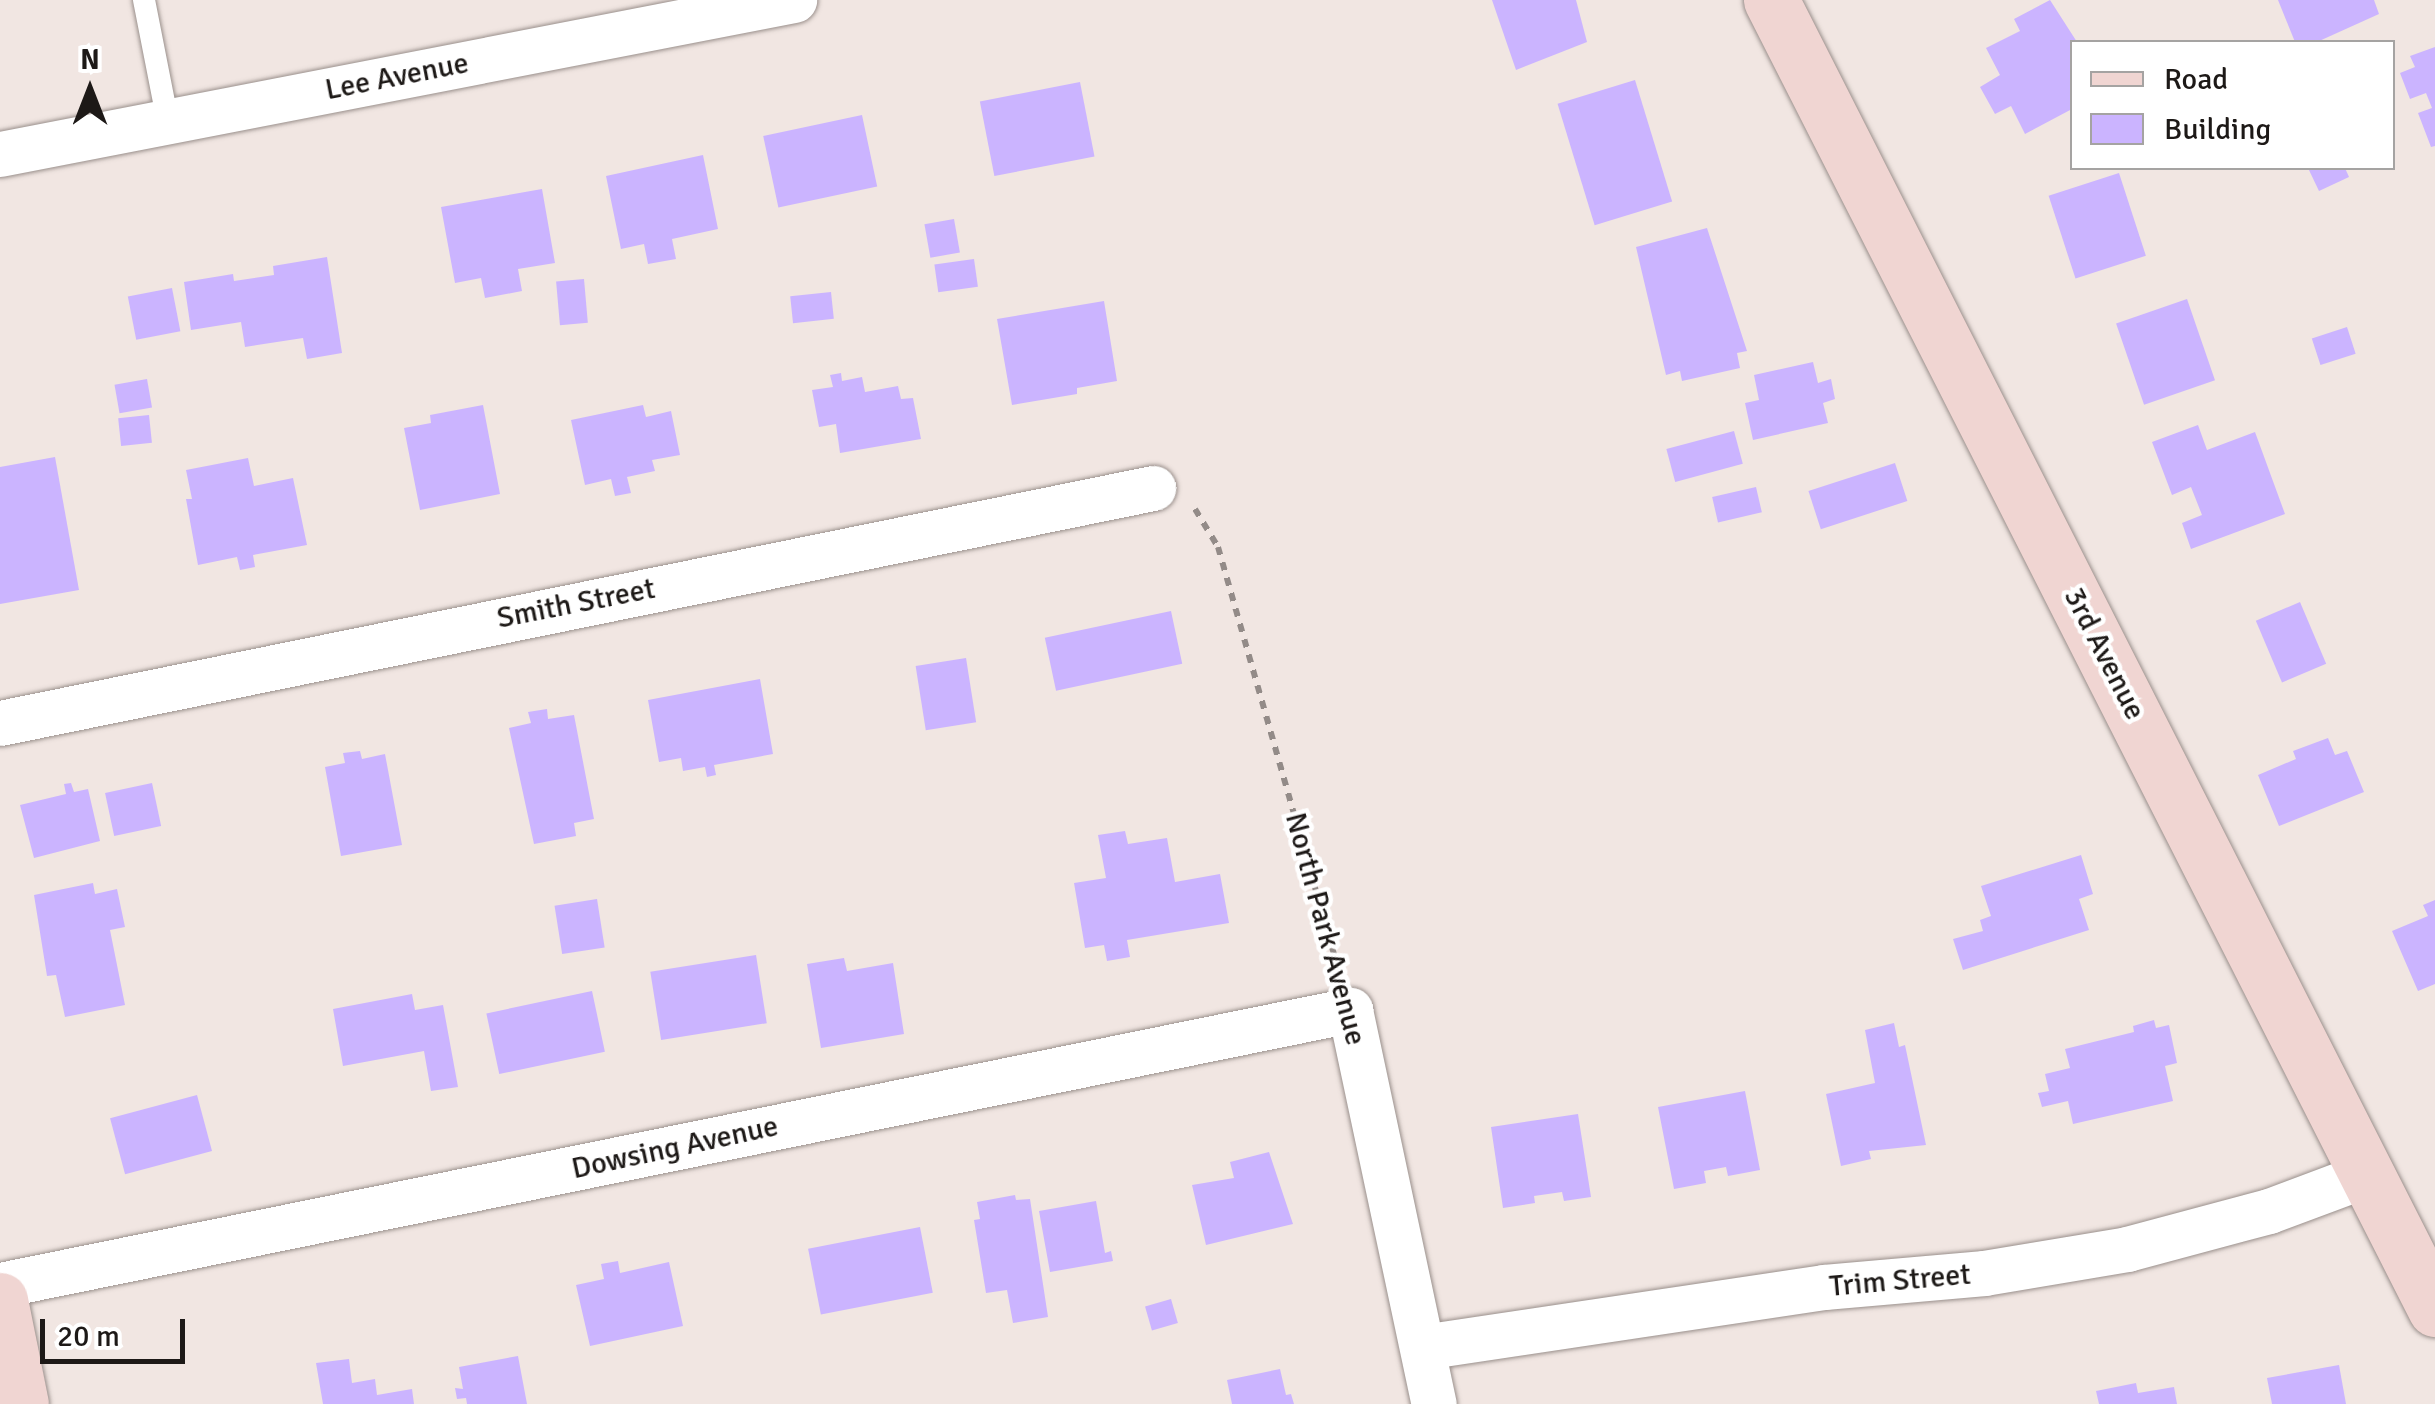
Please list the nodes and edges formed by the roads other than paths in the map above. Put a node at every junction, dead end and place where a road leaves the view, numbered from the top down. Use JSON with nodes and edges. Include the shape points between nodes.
{"nodes":[{"id":1,"x":144,"y":0,"type":"edge"},
{"id":2,"x":794,"y":0,"type":"edge"},
{"id":3,"x":1771,"y":0,"type":"edge"},
{"id":4,"x":168,"y":122,"type":"junction"},
{"id":5,"x":0,"y":154,"type":"edge"},
{"id":6,"x":1153,"y":488,"type":"road end"},
{"id":7,"x":0,"y":722,"type":"edge"},
{"id":8,"x":1350,"y":1010,"type":"joint"},
{"id":9,"x":2368,"y":1174,"type":"junction"},
{"id":10,"x":0,"y":1285,"type":"edge"},
{"id":11,"x":0,"y":1300,"type":"edge"},
{"id":12,"x":2435,"y":1308,"type":"edge"},
{"id":13,"x":1423,"y":1346,"type":"junction"},
{"id":14,"x":21,"y":1404,"type":"edge"},
{"id":15,"x":1434,"y":1404,"type":"edge"}],
"edges":[{"from":1,"to":4,"type":"lane"},
{"from":2,"to":4,"type":"street","name":"Lee Avenue"},
{"from":3,"to":9,"type":"street","name":"3rd Avenue"},
{"from":4,"to":5,"type":"street","name":"Lee Avenue"},
{"from":6,"to":7,"type":"street","name":"Smith Street"},
{"from":8,"to":10,"type":"street","name":"Dowsing Avenue"},
{"from":8,"to":13,"type":"street","name":"North Park Avenue"},
{"from":9,"to":12,"type":"street","name":"3rd Avenue"},
{"from":9,"to":13,"type":"street","name":"Trim Street","via":[[2269,1212],[2127,1249]]},
{"from":11,"to":14,"type":"street"},
{"from":13,"to":15,"type":"street","name":"North Park Avenue"}]}
